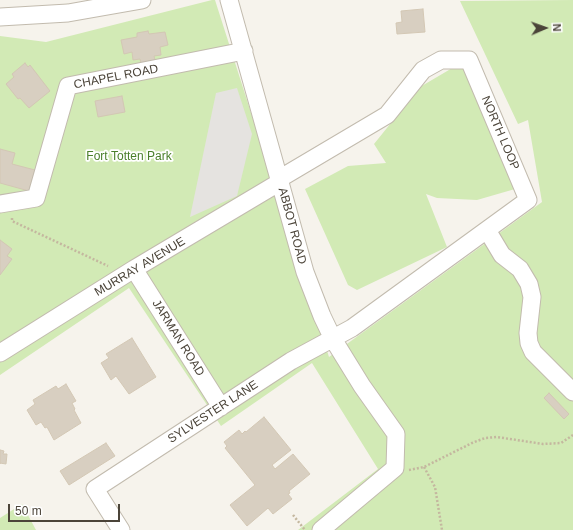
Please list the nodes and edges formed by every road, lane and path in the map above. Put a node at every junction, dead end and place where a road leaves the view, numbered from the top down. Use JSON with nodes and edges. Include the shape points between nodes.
{"nodes":[{"id":1,"x":142,"y":0,"type":"edge"},
{"id":2,"x":230,"y":0,"type":"edge"},
{"id":3,"x":0,"y":17,"type":"edge"},
{"id":4,"x":244,"y":51,"type":"junction"},
{"id":5,"x":279,"y":181,"type":"junction"},
{"id":6,"x":4,"y":204,"type":"edge"},
{"id":7,"x":487,"y":230,"type":"junction"},
{"id":8,"x":110,"y":268,"type":"dead end"},
{"id":9,"x":134,"y":269,"type":"junction"},
{"id":10,"x":333,"y":339,"type":"junction"},
{"id":11,"x":0,"y":353,"type":"edge"},
{"id":12,"x":573,"y":392,"type":"edge"},
{"id":13,"x":221,"y":407,"type":"junction"},
{"id":14,"x":573,"y":435,"type":"edge"},
{"id":15,"x":424,"y":467,"type":"junction"},
{"id":16,"x":400,"y":469,"type":"junction"},
{"id":17,"x":293,"y":515,"type":"dead end"},
{"id":18,"x":121,"y":530,"type":"edge"},
{"id":19,"x":305,"y":530,"type":"edge"},
{"id":20,"x":321,"y":530,"type":"edge"},
{"id":21,"x":442,"y":530,"type":"edge"}],
"edges":[{"from":1,"to":3,"type":"street","via":[[68,13]]},
{"from":2,"to":4,"type":"street","name":"ABBOT ROAD"},
{"from":4,"to":5,"type":"street","name":"ABBOT ROAD"},
{"from":4,"to":6,"type":"street","name":"CHAPEL ROAD","via":[[68,86],[36,198]]},
{"from":5,"to":7,"type":"street","name":"NORTH LOOP","via":[[387,115],[423,70],[441,60],[469,60],[528,200]]},
{"from":5,"to":9,"type":"street","name":"MURRAY AVENUE"},
{"from":5,"to":10,"type":"street","name":"ABBOT ROAD","via":[[305,272]]},
{"from":6,"to":8,"type":"path","via":[[12,222]]},
{"from":7,"to":10,"type":"street","name":"NORTH LOOP"},
{"from":7,"to":12,"type":"street","via":[[502,255],[520,269],[529,284],[532,297],[529,343],[534,352]]},
{"from":9,"to":11,"type":"street","name":"MURRAY AVENUE"},
{"from":9,"to":13,"type":"street","name":"JARMAN ROAD"},
{"from":10,"to":13,"type":"street","name":"SYLVESTER LANE","via":[[291,361]]},
{"from":10,"to":16,"type":"street","name":"ABBOT ROAD","via":[[396,434]]},
{"from":13,"to":18,"type":"street","name":"SYLVESTER LANE","via":[[96,489]]},
{"from":14,"to":15,"type":"path","via":[[560,443],[543,444],[497,436],[485,438]]},
{"from":15,"to":16,"type":"path"},
{"from":15,"to":21,"type":"path","via":[[436,487]]},
{"from":16,"to":20,"type":"street"},
{"from":17,"to":19,"type":"path"}]}
